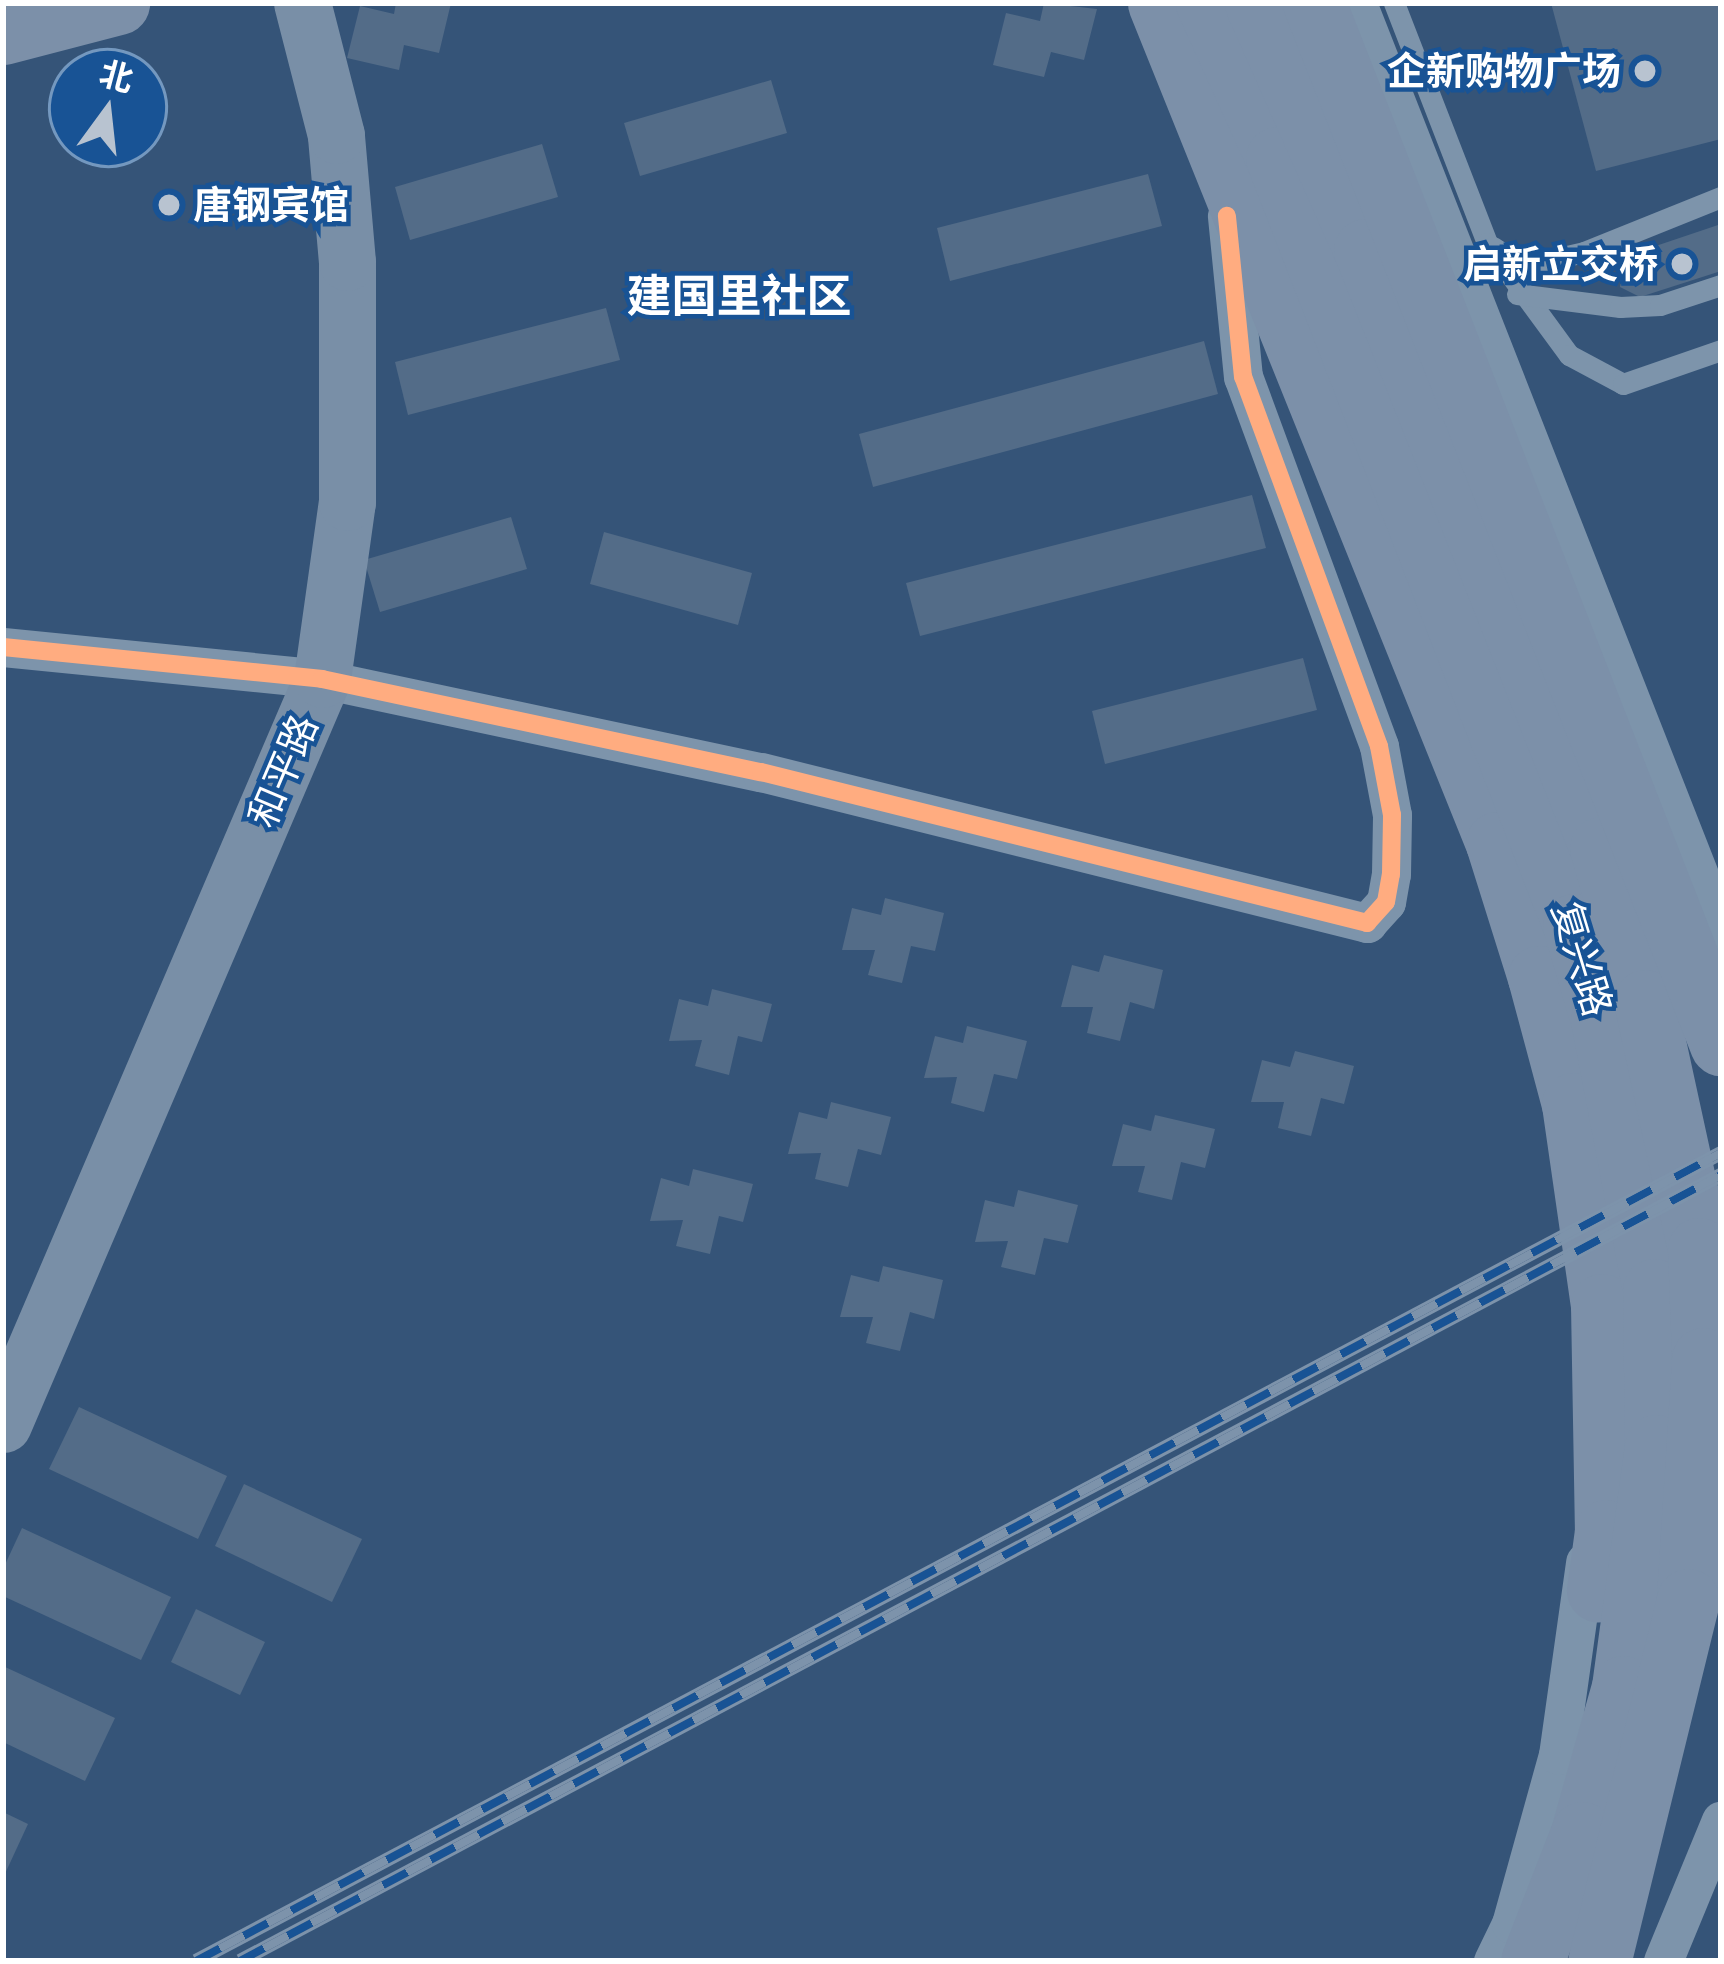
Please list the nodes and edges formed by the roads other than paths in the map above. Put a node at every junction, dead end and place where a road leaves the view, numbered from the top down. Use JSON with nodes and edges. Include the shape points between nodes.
{"nodes":[{"id":1,"x":118,"y":3,"type":"edge"},
{"id":2,"x":302,"y":3,"type":"edge"},
{"id":3,"x":1140,"y":3,"type":"edge"},
{"id":4,"x":1159,"y":3,"type":"edge"},
{"id":5,"x":1207,"y":3,"type":"edge"},
{"id":6,"x":1256,"y":3,"type":"edge"},
{"id":7,"x":1314,"y":3,"type":"edge"},
{"id":8,"x":1357,"y":3,"type":"edge"},
{"id":9,"x":1394,"y":3,"type":"edge"},
{"id":10,"x":3,"y":33,"type":"edge"},
{"id":11,"x":1721,"y":197,"type":"edge"},
{"id":12,"x":1227,"y":216,"type":"junction"},
{"id":13,"x":1487,"y":243,"type":"junction"},
{"id":14,"x":1721,"y":285,"type":"edge"},
{"id":15,"x":1517,"y":294,"type":"junction"},
{"id":16,"x":1721,"y":350,"type":"edge"},
{"id":17,"x":3,"y":647,"type":"edge"},
{"id":18,"x":322,"y":679,"type":"junction"},
{"id":19,"x":1721,"y":931,"type":"edge"},
{"id":20,"x":1721,"y":1044,"type":"edge"},
{"id":21,"x":3,"y":1424,"type":"edge"},
{"id":22,"x":1721,"y":1660,"type":"edge"},
{"id":23,"x":1721,"y":1820,"type":"edge"},
{"id":24,"x":1493,"y":1961,"type":"edge"},
{"id":25,"x":1521,"y":1961,"type":"edge"},
{"id":26,"x":1532,"y":1961,"type":"edge"},
{"id":27,"x":1600,"y":1961,"type":"edge"},
{"id":28,"x":1663,"y":1961,"type":"edge"}],
"edges":[{"from":1,"to":10,"type":"main road"},
{"from":2,"to":18,"type":"street","name":"和平路","via":[[336,135],[347,262],[347,502]]},
{"from":3,"to":12,"type":"street"},
{"from":4,"to":25,"type":"main road","via":[[1497,843],[1573,1104],[1602,1305],[1606,1531],[1585,1698]]},
{"from":5,"to":26,"type":"main road","name":"复兴路","via":[[1277,158],[1574,925],[1602,1020],[1654,1291],[1656,1446],[1623,1688],[1582,1834]]},
{"from":6,"to":27,"type":"main road","name":"复兴路","via":[[1365,250],[1601,848],[1645,1000],[1699,1250],[1703,1359],[1688,1600]]},
{"from":7,"to":20,"type":"main road"},
{"from":8,"to":19,"type":"street"},
{"from":9,"to":13,"type":"lane"},
{"from":11,"to":13,"type":"lane","via":[[1585,252],[1522,266]]},
{"from":12,"to":18,"type":"street","via":[[1243,377],[1378,746],[1392,815],[1386,902],[1367,923],[761,772]]},
{"from":12,"to":24,"type":"street","via":[[1474,828],[1555,1122],[1584,1337],[1589,1488],[1581,1620],[1558,1755]]},
{"from":13,"to":15,"type":"lane"},
{"from":14,"to":15,"type":"lane","via":[[1620,308]]},
{"from":15,"to":16,"type":"lane","via":[[1569,355],[1623,384]]},
{"from":17,"to":18,"type":"street"},
{"from":18,"to":21,"type":"street","name":"和平路"},
{"from":22,"to":27,"type":"main road","via":[[1665,1841]]},
{"from":23,"to":28,"type":"street"}]}
